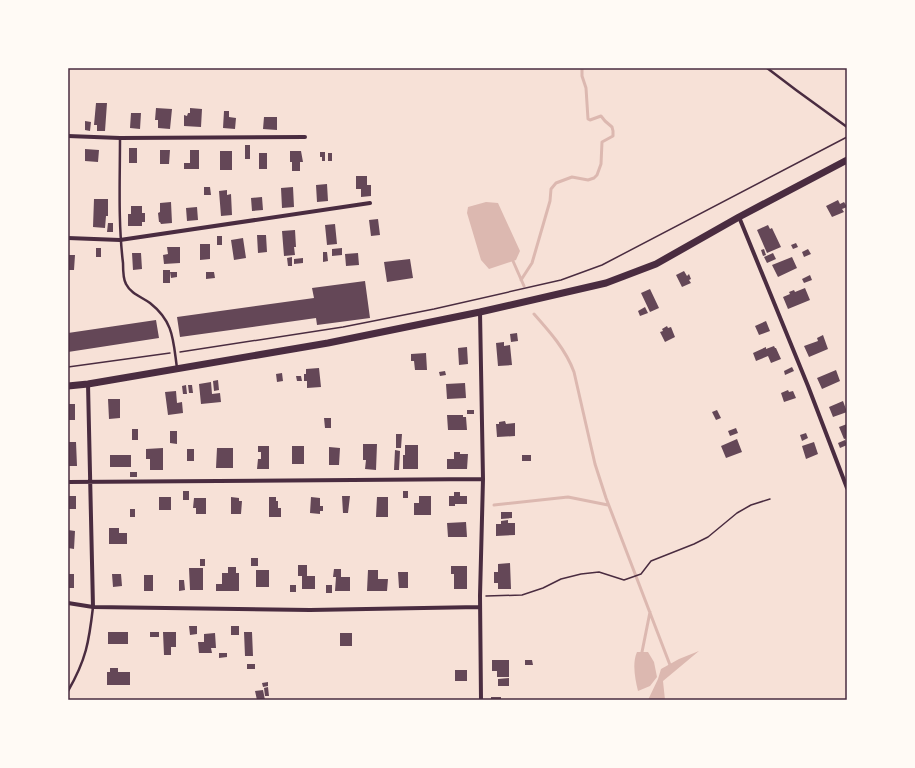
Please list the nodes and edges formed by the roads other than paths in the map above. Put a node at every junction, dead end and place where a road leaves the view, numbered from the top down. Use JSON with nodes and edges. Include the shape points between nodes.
{"nodes":[{"id":1,"x":767,"y":68,"type":"edge"},
{"id":2,"x":847,"y":127,"type":"edge"},
{"id":3,"x":68,"y":136,"type":"edge"},
{"id":4,"x":305,"y":137,"type":"dead end"},
{"id":5,"x":120,"y":138,"type":"junction"},
{"id":6,"x":847,"y":160,"type":"edge"},
{"id":7,"x":370,"y":203,"type":"dead end"},
{"id":8,"x":739,"y":217,"type":"junction"},
{"id":9,"x":68,"y":238,"type":"edge"},
{"id":10,"x":120,"y":240,"type":"junction"},
{"id":11,"x":480,"y":312,"type":"junction"},
{"id":12,"x":177,"y":369,"type":"junction"},
{"id":13,"x":88,"y":384,"type":"junction"},
{"id":14,"x":68,"y":386,"type":"edge"},
{"id":15,"x":483,"y":479,"type":"junction"},
{"id":16,"x":91,"y":481,"type":"junction"},
{"id":17,"x":68,"y":482,"type":"edge"},
{"id":18,"x":847,"y":488,"type":"edge"},
{"id":19,"x":68,"y":603,"type":"edge"},
{"id":20,"x":93,"y":607,"type":"junction"},
{"id":21,"x":480,"y":607,"type":"junction"},
{"id":22,"x":68,"y":691,"type":"edge"},
{"id":23,"x":481,"y":700,"type":"edge"}],
"edges":[{"from":1,"to":2,"type":"lane"},
{"from":3,"to":5,"type":"street"},
{"from":4,"to":5,"type":"street"},
{"from":5,"to":10,"type":"lane"},
{"from":6,"to":8,"type":"main road"},
{"from":7,"to":10,"type":"street"},
{"from":8,"to":11,"type":"main road","via":[[656,264],[620,278],[574,292]]},
{"from":8,"to":18,"type":"street"},
{"from":9,"to":10,"type":"street"},
{"from":10,"to":12,"type":"lane","via":[[125,283],[131,291],[150,303],[170,326]]},
{"from":11,"to":12,"type":"main road","via":[[328,343]]},
{"from":11,"to":15,"type":"street"},
{"from":12,"to":13,"type":"main road"},
{"from":13,"to":14,"type":"main road"},
{"from":13,"to":16,"type":"street"},
{"from":15,"to":16,"type":"street"},
{"from":15,"to":21,"type":"street"},
{"from":16,"to":17,"type":"street"},
{"from":16,"to":20,"type":"street"},
{"from":19,"to":20,"type":"street"},
{"from":20,"to":21,"type":"street","via":[[310,610]]},
{"from":20,"to":22,"type":"lane","via":[[88,647]]},
{"from":21,"to":23,"type":"street"}]}
